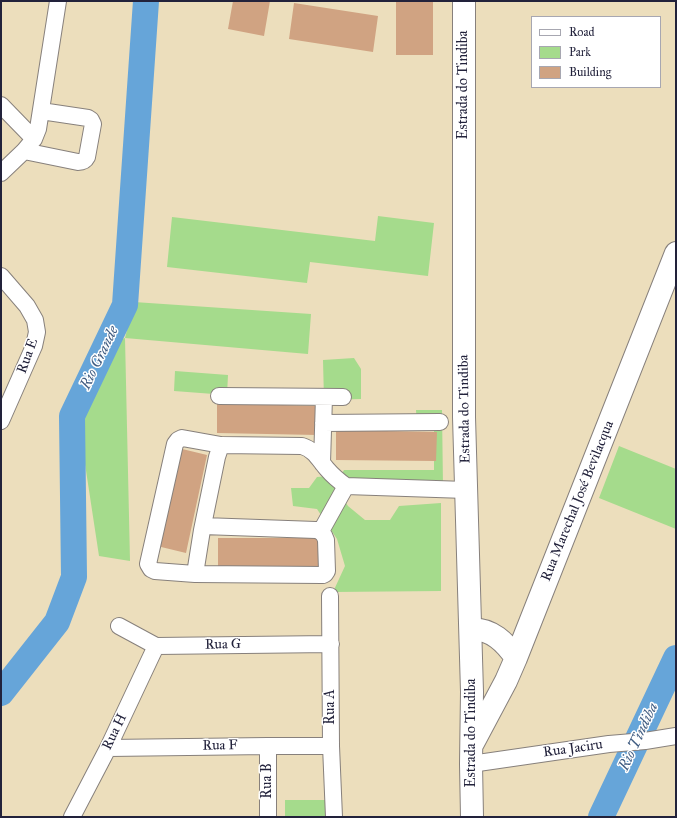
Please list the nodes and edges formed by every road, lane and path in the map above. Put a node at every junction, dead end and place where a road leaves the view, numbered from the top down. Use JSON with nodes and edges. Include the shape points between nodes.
{"nodes":[{"id":1,"x":58,"y":1,"type":"edge"},
{"id":2,"x":464,"y":1,"type":"edge"},
{"id":3,"x":1,"y":105,"type":"edge"},
{"id":4,"x":41,"y":111,"type":"junction"},
{"id":5,"x":29,"y":145,"type":"junction"},
{"id":6,"x":1,"y":173,"type":"edge"},
{"id":7,"x":676,"y":253,"type":"edge"},
{"id":8,"x":1,"y":276,"type":"edge"},
{"id":9,"x":219,"y":396,"type":"dead end"},
{"id":10,"x":324,"y":397,"type":"junction"},
{"id":11,"x":343,"y":397,"type":"dead end"},
{"id":12,"x":1,"y":421,"type":"edge"},
{"id":13,"x":323,"y":422,"type":"junction"},
{"id":14,"x":440,"y":422,"type":"dead end"},
{"id":15,"x":221,"y":445,"type":"junction"},
{"id":16,"x":322,"y":463,"type":"junction"},
{"id":17,"x":346,"y":486,"type":"junction"},
{"id":18,"x":466,"y":490,"type":"junction"},
{"id":19,"x":202,"y":526,"type":"junction"},
{"id":20,"x":321,"y":531,"type":"junction"},
{"id":21,"x":195,"y":574,"type":"junction"},
{"id":22,"x":330,"y":596,"type":"dead end"},
{"id":23,"x":119,"y":626,"type":"dead end"},
{"id":24,"x":471,"y":629,"type":"junction"},
{"id":25,"x":331,"y":644,"type":"junction"},
{"id":26,"x":156,"y":646,"type":"junction"},
{"id":27,"x":516,"y":658,"type":"junction"},
{"id":28,"x":506,"y":681,"type":"junction"},
{"id":29,"x":472,"y":692,"type":"junction"},
{"id":30,"x":676,"y":736,"type":"edge"},
{"id":31,"x":268,"y":746,"type":"junction"},
{"id":32,"x":331,"y":746,"type":"junction"},
{"id":33,"x":108,"y":748,"type":"junction"},
{"id":34,"x":471,"y":755,"type":"junction"},
{"id":35,"x":72,"y":817,"type":"edge"},
{"id":36,"x":268,"y":817,"type":"edge"},
{"id":37,"x":334,"y":817,"type":"edge"},
{"id":38,"x":472,"y":817,"type":"edge"}],
"edges":[{"from":1,"to":4,"type":"street"},
{"from":2,"to":18,"type":"main road","name":"Estrada do Tindiba"},
{"from":3,"to":5,"type":"street"},
{"from":4,"to":5,"type":"street","via":[[38,129]]},
{"from":4,"to":5,"type":"street","via":[[91,120],[93,124],[88,157],[78,162]]},
{"from":5,"to":6,"type":"street"},
{"from":7,"to":27,"type":"main road","name":"Rua Marechal José Bevilacqua"},
{"from":8,"to":12,"type":"street","name":"Rua E","via":[[27,306],[35,320],[37,332],[34,346]]},
{"from":9,"to":10,"type":"street"},
{"from":10,"to":11,"type":"street"},
{"from":10,"to":13,"type":"street"},
{"from":13,"to":14,"type":"street"},
{"from":13,"to":16,"type":"street"},
{"from":15,"to":16,"type":"street","via":[[302,446],[309,448]]},
{"from":15,"to":19,"type":"street"},
{"from":15,"to":21,"type":"street","via":[[182,438],[175,444],[148,564],[154,571]]},
{"from":16,"to":17,"type":"street"},
{"from":17,"to":18,"type":"street"},
{"from":17,"to":20,"type":"street"},
{"from":18,"to":24,"type":"main road","name":"Estrada do Tindiba"},
{"from":19,"to":20,"type":"street"},
{"from":19,"to":21,"type":"street"},
{"from":20,"to":21,"type":"street","via":[[326,540],[327,571],[323,575]]},
{"from":22,"to":25,"type":"street","name":"Rua A"},
{"from":23,"to":26,"type":"street","name":"Rua G"},
{"from":24,"to":27,"type":"main road","via":[[479,629],[494,635]]},
{"from":24,"to":29,"type":"main road","name":"Estrada do Tindiba"},
{"from":25,"to":26,"type":"street","name":"Rua G"},
{"from":25,"to":32,"type":"street","name":"Rua A"},
{"from":26,"to":33,"type":"street","name":"Rua H"},
{"from":27,"to":28,"type":"main road","name":"Rua Marechal José Bevilacqua"},
{"from":28,"to":29,"type":"main road","via":[[489,691]]},
{"from":28,"to":34,"type":"main road","name":"Rua Marechal José Bevilacqua"},
{"from":29,"to":34,"type":"main road","name":"Estrada do Tindiba"},
{"from":30,"to":34,"type":"street","name":"Rua Jaciru"},
{"from":31,"to":32,"type":"street","name":"Rua F"},
{"from":31,"to":33,"type":"street","name":"Rua F"},
{"from":31,"to":36,"type":"street","name":"Rua B"},
{"from":32,"to":37,"type":"street","name":"Rua A"},
{"from":33,"to":35,"type":"street","name":"Rua H"},
{"from":34,"to":38,"type":"main road","name":"Estrada do Tindiba"}]}
